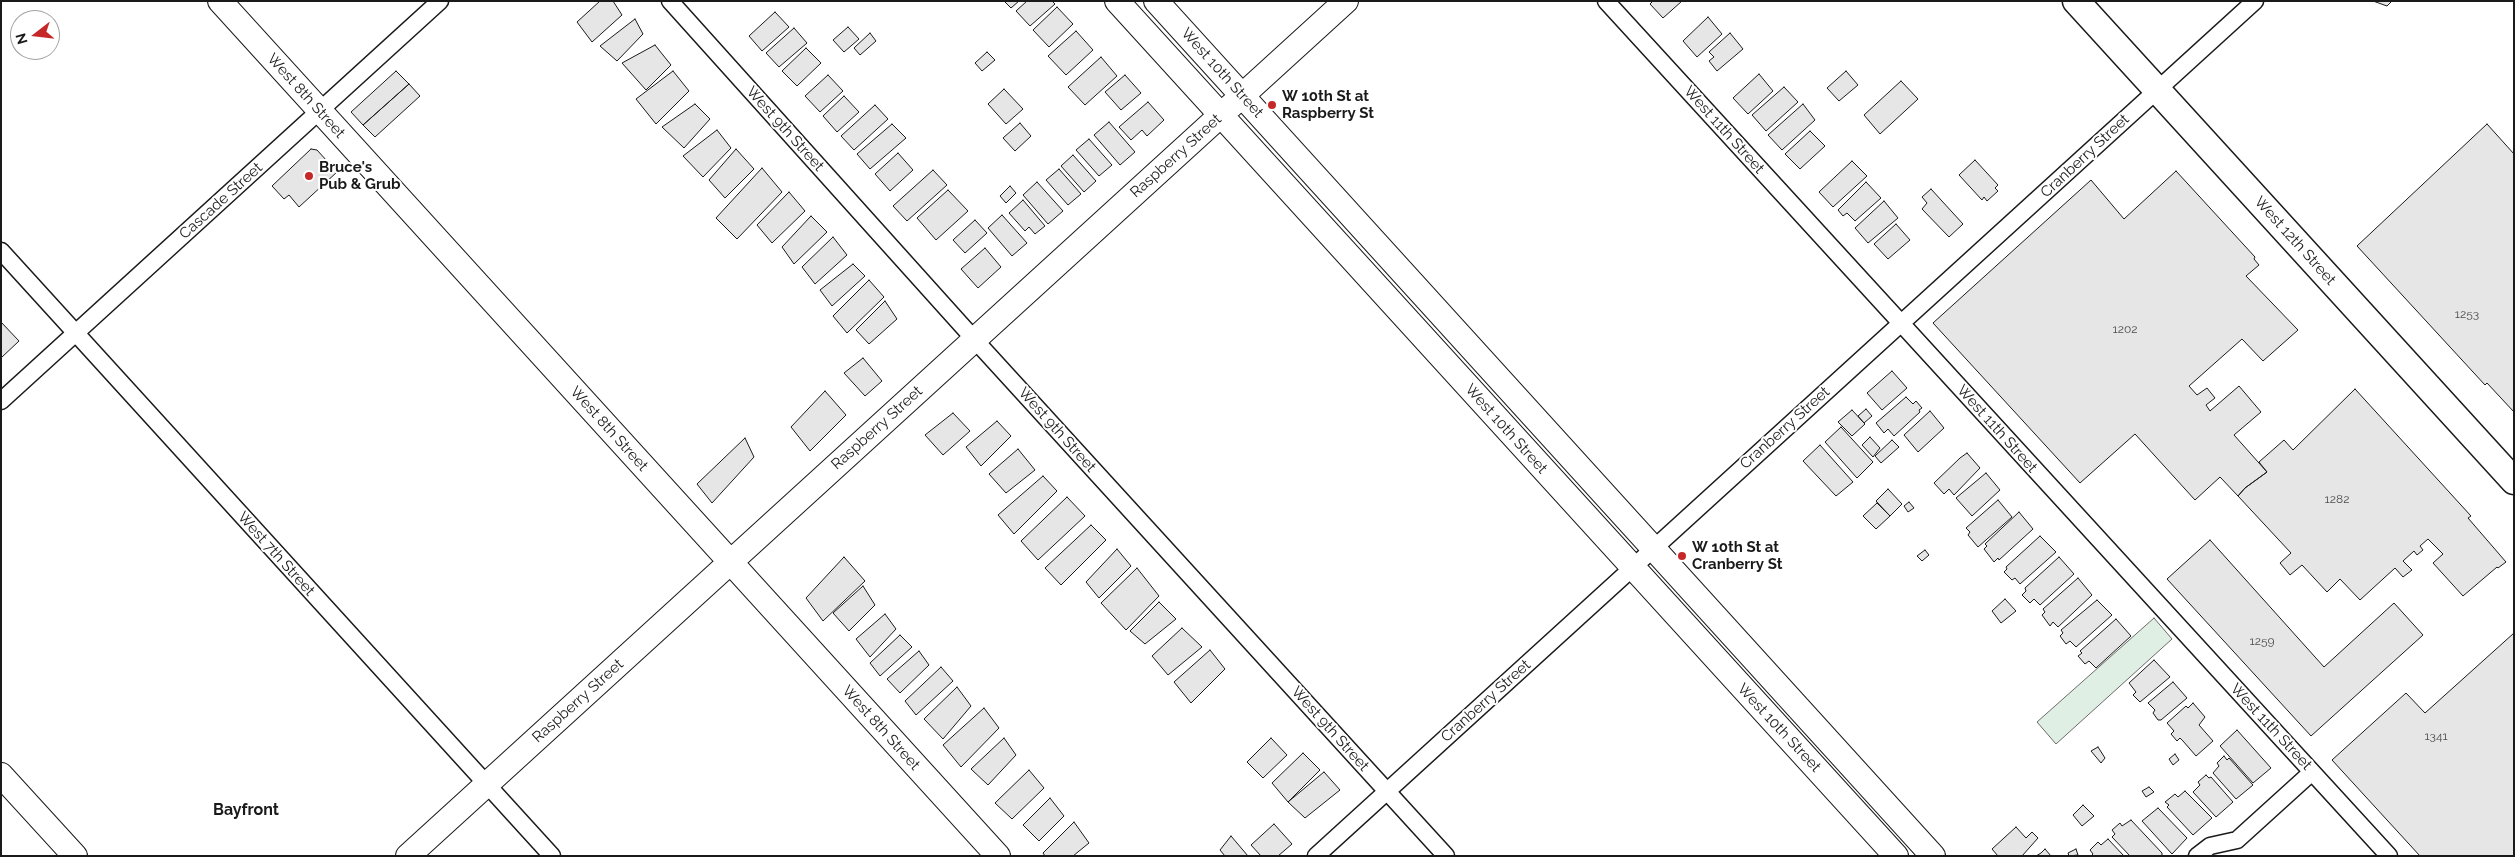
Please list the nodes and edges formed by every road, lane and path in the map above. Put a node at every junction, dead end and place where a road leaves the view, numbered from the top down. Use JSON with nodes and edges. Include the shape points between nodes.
{"nodes":[{"id":1,"x":220,"y":1,"type":"edge"},
{"id":2,"x":440,"y":1,"type":"edge"},
{"id":3,"x":670,"y":1,"type":"edge"},
{"id":4,"x":1117,"y":1,"type":"edge"},
{"id":5,"x":1156,"y":1,"type":"edge"},
{"id":6,"x":1346,"y":1,"type":"edge"},
{"id":7,"x":1606,"y":1,"type":"edge"},
{"id":8,"x":2076,"y":1,"type":"edge"},
{"id":9,"x":2255,"y":1,"type":"edge"},
{"id":10,"x":2156,"y":90,"type":"junction"},
{"id":11,"x":1243,"y":96,"type":"junction"},
{"id":12,"x":320,"y":111,"type":"junction"},
{"id":13,"x":1222,"y":115,"type":"junction"},
{"id":14,"x":1,"y":251,"type":"edge"},
{"id":15,"x":1448,"y":321,"type":"junction"},
{"id":16,"x":1901,"y":324,"type":"junction"},
{"id":17,"x":76,"y":334,"type":"junction"},
{"id":18,"x":974,"y":339,"type":"junction"},
{"id":19,"x":1426,"y":340,"type":"junction"},
{"id":20,"x":1,"y":401,"type":"edge"},
{"id":21,"x":2514,"y":482,"type":"edge"},
{"id":22,"x":1653,"y":547,"type":"junction"},
{"id":23,"x":731,"y":563,"type":"junction"},
{"id":24,"x":1631,"y":568,"type":"junction"},
{"id":25,"x":2312,"y":772,"type":"junction"},
{"id":26,"x":1858,"y":773,"type":"junction"},
{"id":27,"x":1,"y":775,"type":"edge"},
{"id":28,"x":485,"y":785,"type":"junction"},
{"id":29,"x":1387,"y":791,"type":"junction"},
{"id":30,"x":1838,"y":792,"type":"junction"},
{"id":31,"x":2234,"y":848,"type":"edge"},
{"id":32,"x":75,"y":856,"type":"edge"},
{"id":33,"x":408,"y":856,"type":"edge"},
{"id":34,"x":552,"y":856,"type":"edge"},
{"id":35,"x":998,"y":856,"type":"edge"},
{"id":36,"x":1316,"y":856,"type":"edge"},
{"id":37,"x":1446,"y":856,"type":"edge"},
{"id":38,"x":1896,"y":856,"type":"edge"},
{"id":39,"x":1933,"y":856,"type":"edge"},
{"id":40,"x":2197,"y":856,"type":"edge"},
{"id":41,"x":2389,"y":856,"type":"edge"}],
"edges":[{"from":1,"to":12,"type":"street","name":"West 8th Street"},
{"from":2,"to":12,"type":"street","name":"Cascade Street"},
{"from":3,"to":18,"type":"street","name":"West 9th Street"},
{"from":4,"to":13,"type":"street","name":"West 10th Street"},
{"from":5,"to":11,"type":"street","name":"West 10th Street"},
{"from":6,"to":11,"type":"street","name":"Raspberry Street"},
{"from":7,"to":16,"type":"street","name":"West 11th Street"},
{"from":8,"to":10,"type":"main road","name":"West 12th Street"},
{"from":9,"to":10,"type":"street","name":"Cranberry Street"},
{"from":10,"to":16,"type":"street","name":"Cranberry Street"},
{"from":10,"to":21,"type":"main road","name":"West 12th Street"},
{"from":11,"to":13,"type":"street","name":"Raspberry Street"},
{"from":11,"to":15,"type":"street","name":"West 10th Street"},
{"from":12,"to":17,"type":"street","name":"Cascade Street"},
{"from":12,"to":23,"type":"street","name":"West 8th Street"},
{"from":13,"to":18,"type":"street","name":"Raspberry Street"},
{"from":13,"to":19,"type":"street","name":"West 10th Street"},
{"from":14,"to":17,"type":"street","name":"West 7th Street"},
{"from":15,"to":19,"type":"street"},
{"from":15,"to":22,"type":"street","name":"West 10th Street"},
{"from":16,"to":22,"type":"street","name":"Cranberry Street"},
{"from":16,"to":25,"type":"street","name":"West 11th Street"},
{"from":17,"to":20,"type":"street","name":"Cascade Street"},
{"from":17,"to":28,"type":"street","name":"West 7th Street"},
{"from":18,"to":23,"type":"street","name":"Raspberry Street"},
{"from":18,"to":29,"type":"street","name":"West 9th Street"},
{"from":19,"to":24,"type":"street","name":"West 10th Street"},
{"from":22,"to":24,"type":"street","name":"Cranberry Street"},
{"from":22,"to":26,"type":"street","name":"West 10th Street"},
{"from":23,"to":28,"type":"street","name":"Raspberry Street"},
{"from":23,"to":35,"type":"street","name":"West 8th Street"},
{"from":24,"to":29,"type":"street","name":"Cranberry Street"},
{"from":24,"to":30,"type":"street","name":"West 10th Street"},
{"from":25,"to":31,"type":"street"},
{"from":25,"to":41,"type":"street","name":"West 11th Street"},
{"from":26,"to":30,"type":"street"},
{"from":26,"to":39,"type":"street","name":"West 10th Street"},
{"from":27,"to":32,"type":"street"},
{"from":28,"to":33,"type":"street","name":"Raspberry Street"},
{"from":28,"to":34,"type":"street","name":"West 7th Street"},
{"from":29,"to":36,"type":"street","name":"Cranberry Street"},
{"from":29,"to":37,"type":"street","name":"West 9th Street"},
{"from":30,"to":38,"type":"street","name":"West 10th Street"},
{"from":31,"to":40,"type":"street","via":[[2210,846]]}]}
